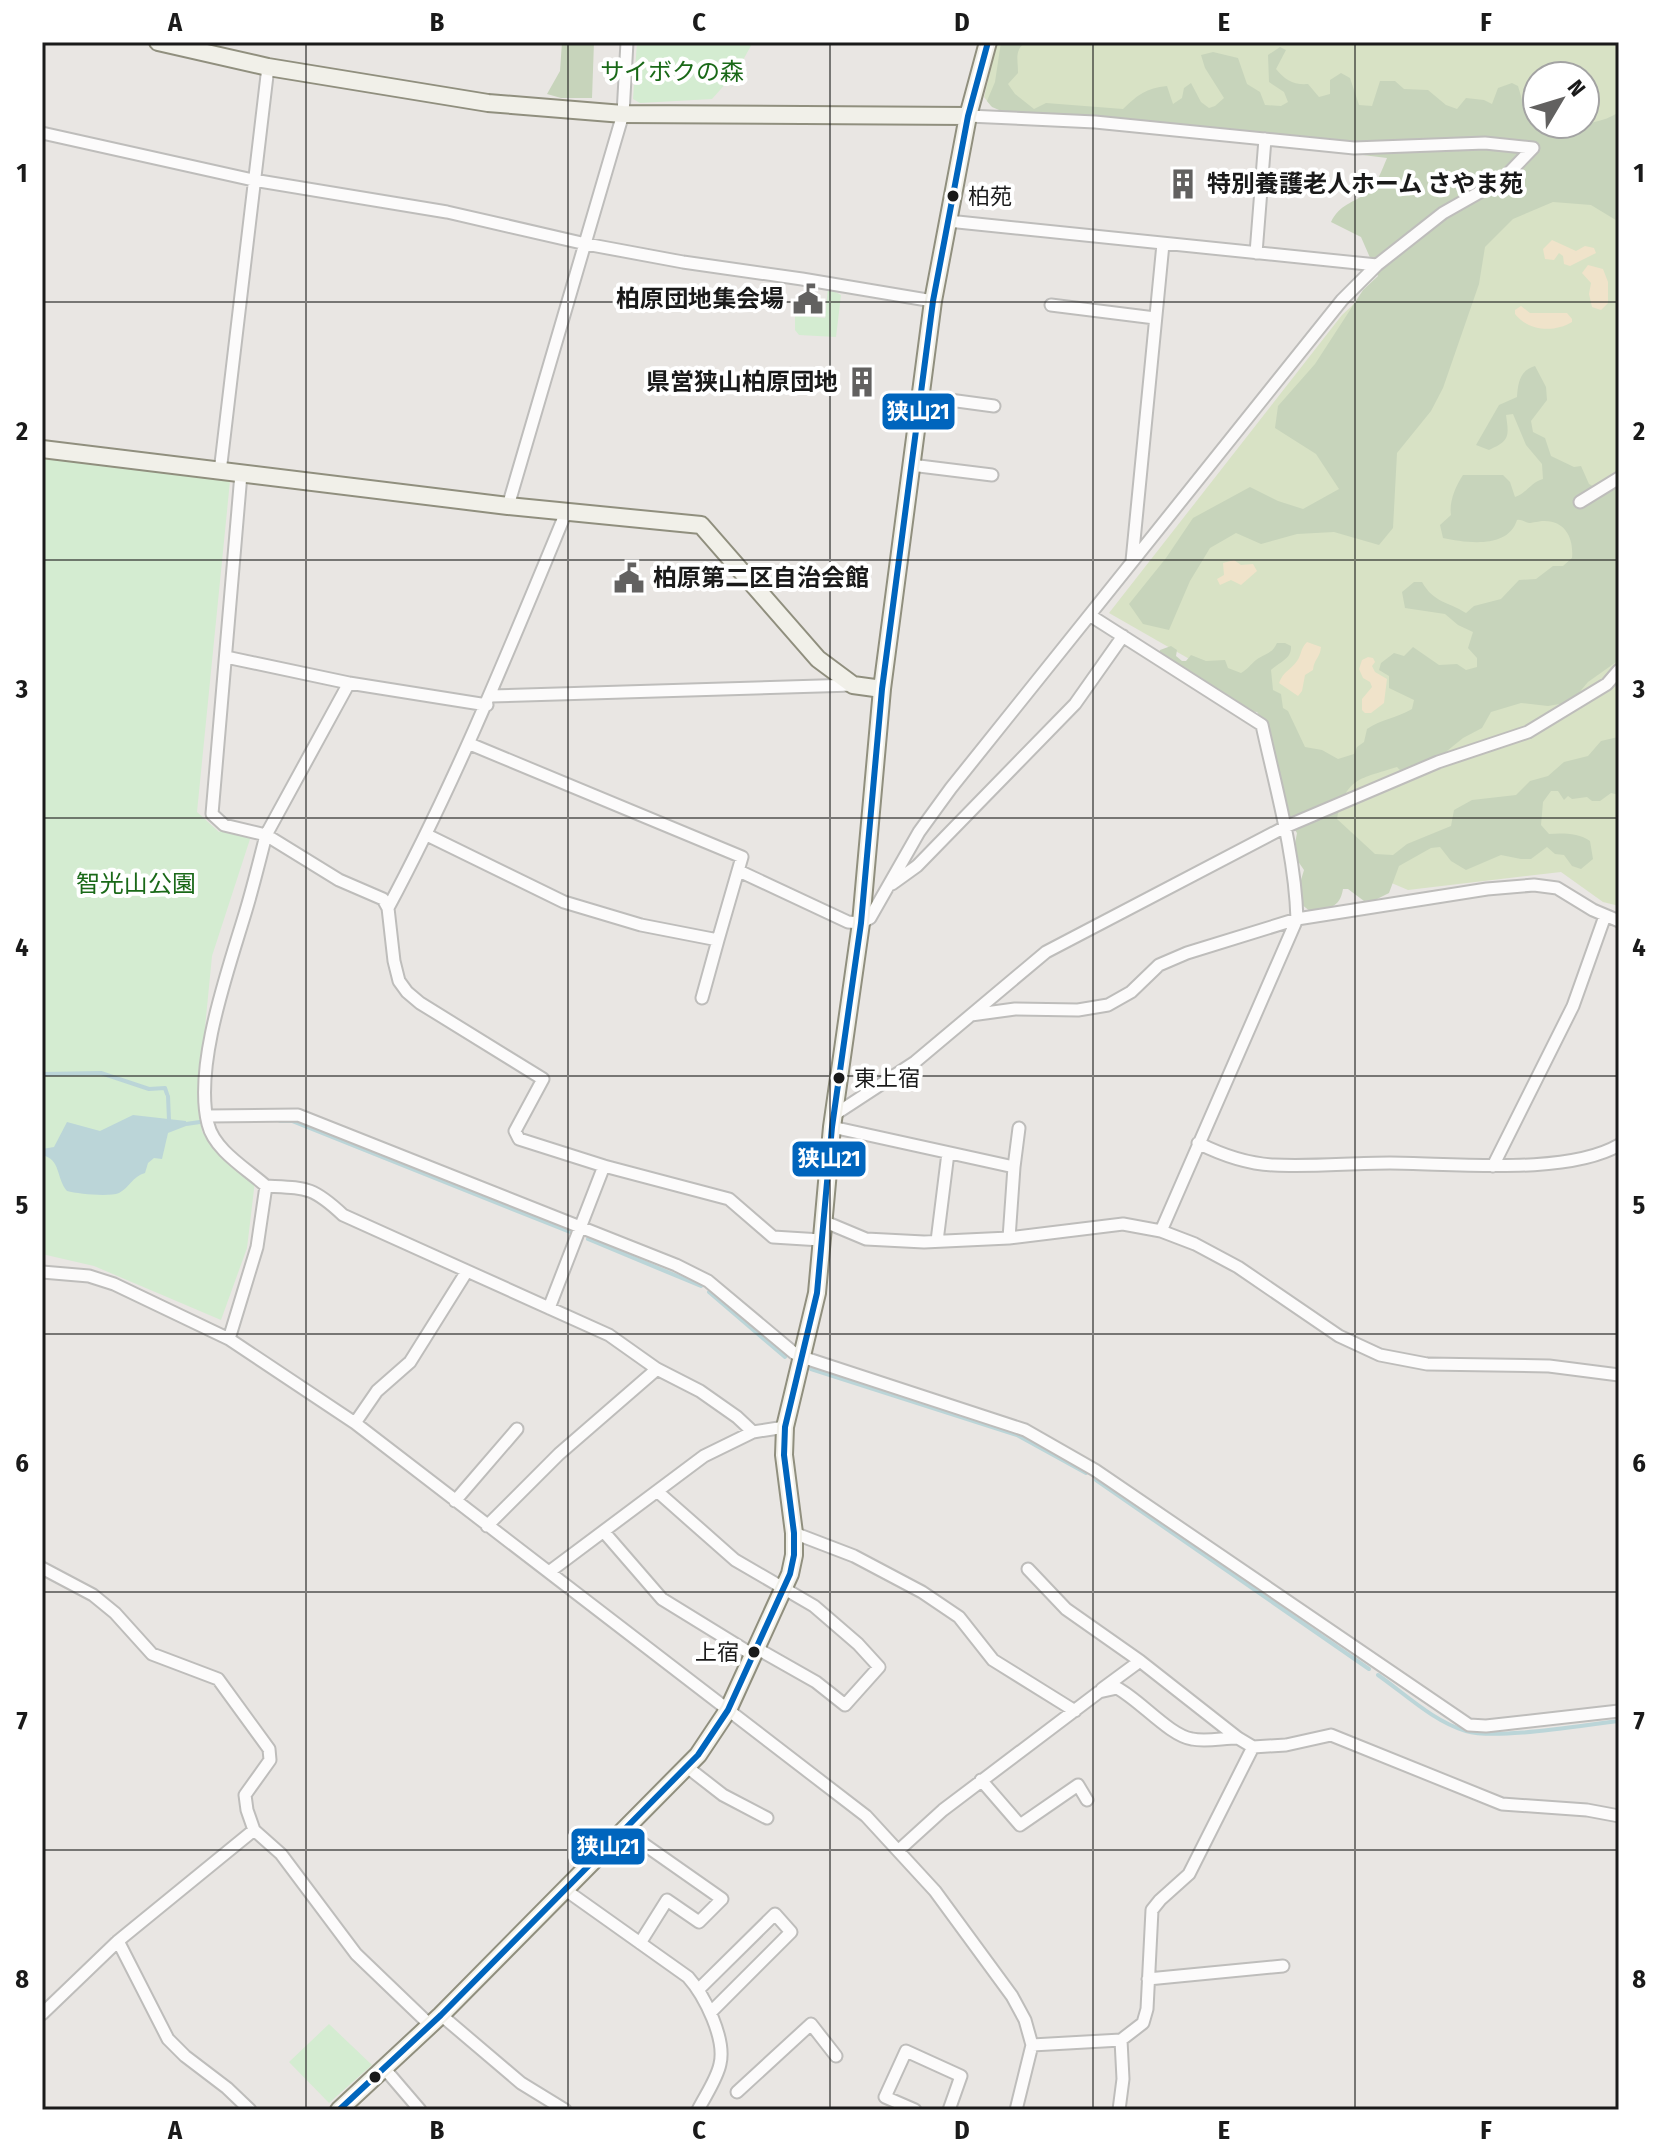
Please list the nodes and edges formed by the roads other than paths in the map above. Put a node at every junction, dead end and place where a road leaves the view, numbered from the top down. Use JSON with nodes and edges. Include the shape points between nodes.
{"nodes":[{"id":1,"x":627,"y":42,"type":"edge"},
{"id":2,"x":988,"y":42,"type":"edge"},
{"id":3,"x":164,"y":43,"type":"edge"},
{"id":4,"x":268,"y":67,"type":"junction"},
{"id":5,"x":623,"y":114,"type":"junction"},
{"id":6,"x":968,"y":116,"type":"junction"},
{"id":7,"x":42,"y":133,"type":"edge"},
{"id":8,"x":1265,"y":139,"type":"junction"},
{"id":9,"x":253,"y":180,"type":"junction"},
{"id":10,"x":948,"y":221,"type":"junction"},
{"id":11,"x":586,"y":244,"type":"junction"},
{"id":12,"x":1163,"y":244,"type":"junction"},
{"id":13,"x":1256,"y":253,"type":"junction"},
{"id":14,"x":1377,"y":265,"type":"junction"},
{"id":15,"x":933,"y":301,"type":"junction"},
{"id":16,"x":1051,"y":305,"type":"dead end"},
{"id":17,"x":1155,"y":318,"type":"junction"},
{"id":18,"x":920,"y":396,"type":"junction"},
{"id":19,"x":994,"y":406,"type":"dead end"},
{"id":20,"x":42,"y":449,"type":"edge"},
{"id":21,"x":911,"y":465,"type":"junction"},
{"id":22,"x":220,"y":472,"type":"junction"},
{"id":23,"x":241,"y":474,"type":"junction"},
{"id":24,"x":992,"y":475,"type":"dead end"},
{"id":25,"x":1619,"y":478,"type":"edge"},
{"id":26,"x":1580,"y":502,"type":"dead end"},
{"id":27,"x":508,"y":506,"type":"junction"},
{"id":28,"x":567,"y":510,"type":"junction"},
{"id":29,"x":1132,"y":561,"type":"junction"},
{"id":30,"x":1091,"y":616,"type":"junction"},
{"id":31,"x":1123,"y":636,"type":"junction"},
{"id":32,"x":226,"y":657,"type":"junction"},
{"id":33,"x":1619,"y":670,"type":"edge"},
{"id":34,"x":349,"y":683,"type":"junction"},
{"id":35,"x":853,"y":685,"type":"junction"},
{"id":36,"x":882,"y":689,"type":"junction"},
{"id":37,"x":489,"y":700,"type":"junction"},
{"id":38,"x":470,"y":744,"type":"junction"},
{"id":39,"x":1285,"y":827,"type":"junction"},
{"id":40,"x":266,"y":835,"type":"junction"},
{"id":41,"x":427,"y":835,"type":"junction"},
{"id":42,"x":739,"y":871,"type":"junction"},
{"id":43,"x":889,"y":887,"type":"junction"},
{"id":44,"x":388,"y":908,"type":"junction"},
{"id":45,"x":1605,"y":916,"type":"junction"},
{"id":46,"x":1297,"y":919,"type":"junction"},
{"id":47,"x":1619,"y":921,"type":"edge"},
{"id":48,"x":861,"y":923,"type":"junction"},
{"id":49,"x":718,"y":940,"type":"junction"},
{"id":50,"x":702,"y":998,"type":"dead end"},
{"id":51,"x":971,"y":1015,"type":"junction"},
{"id":52,"x":207,"y":1120,"type":"junction"},
{"id":53,"x":833,"y":1121,"type":"junction"},
{"id":54,"x":1019,"y":1128,"type":"dead end"},
{"id":55,"x":1198,"y":1143,"type":"junction"},
{"id":56,"x":1619,"y":1145,"type":"edge"},
{"id":57,"x":948,"y":1153,"type":"junction"},
{"id":58,"x":604,"y":1166,"type":"junction"},
{"id":59,"x":1493,"y":1166,"type":"junction"},
{"id":60,"x":1014,"y":1167,"type":"junction"},
{"id":61,"x":266,"y":1186,"type":"junction"},
{"id":62,"x":823,"y":1221,"type":"junction"},
{"id":63,"x":581,"y":1226,"type":"junction"},
{"id":64,"x":1161,"y":1231,"type":"junction"},
{"id":65,"x":1009,"y":1238,"type":"junction"},
{"id":66,"x":821,"y":1240,"type":"junction"},
{"id":67,"x":937,"y":1241,"type":"junction"},
{"id":68,"x":467,"y":1271,"type":"junction"},
{"id":69,"x":42,"y":1272,"type":"edge"},
{"id":70,"x":549,"y":1308,"type":"junction"},
{"id":71,"x":229,"y":1339,"type":"junction"},
{"id":72,"x":802,"y":1357,"type":"junction"},
{"id":73,"x":657,"y":1369,"type":"junction"},
{"id":74,"x":1619,"y":1375,"type":"edge"},
{"id":75,"x":355,"y":1423,"type":"junction"},
{"id":76,"x":785,"y":1427,"type":"junction"},
{"id":77,"x":517,"y":1429,"type":"dead end"},
{"id":78,"x":753,"y":1432,"type":"junction"},
{"id":79,"x":658,"y":1492,"type":"junction"},
{"id":80,"x":455,"y":1501,"type":"junction"},
{"id":81,"x":487,"y":1526,"type":"junction"},
{"id":82,"x":604,"y":1532,"type":"junction"},
{"id":83,"x":794,"y":1533,"type":"junction"},
{"id":84,"x":42,"y":1568,"type":"edge"},
{"id":85,"x":1028,"y":1569,"type":"dead end"},
{"id":86,"x":549,"y":1572,"type":"junction"},
{"id":87,"x":785,"y":1590,"type":"junction"},
{"id":88,"x":755,"y":1652,"type":"junction"},
{"id":89,"x":1140,"y":1661,"type":"junction"},
{"id":90,"x":1099,"y":1692,"type":"junction"},
{"id":91,"x":728,"y":1710,"type":"junction"},
{"id":92,"x":1075,"y":1711,"type":"junction"},
{"id":93,"x":1619,"y":1711,"type":"edge"},
{"id":94,"x":1238,"y":1738,"type":"junction"},
{"id":95,"x":1253,"y":1747,"type":"junction"},
{"id":96,"x":687,"y":1767,"type":"junction"},
{"id":97,"x":981,"y":1780,"type":"junction"},
{"id":98,"x":1087,"y":1800,"type":"dead end"},
{"id":99,"x":1619,"y":1816,"type":"edge"},
{"id":100,"x":767,"y":1818,"type":"dead end"},
{"id":101,"x":254,"y":1830,"type":"junction"},
{"id":102,"x":625,"y":1831,"type":"junction"},
{"id":103,"x":899,"y":1850,"type":"junction"},
{"id":104,"x":567,"y":1891,"type":"junction"},
{"id":105,"x":118,"y":1941,"type":"junction"},
{"id":106,"x":640,"y":1943,"type":"junction"},
{"id":107,"x":1283,"y":1966,"type":"dead end"},
{"id":108,"x":1148,"y":1979,"type":"junction"},
{"id":109,"x":699,"y":1989,"type":"junction"},
{"id":110,"x":711,"y":2012,"type":"junction"},
{"id":111,"x":42,"y":2014,"type":"edge"},
{"id":112,"x":436,"y":2020,"type":"junction"},
{"id":113,"x":1121,"y":2040,"type":"junction"},
{"id":114,"x":1032,"y":2045,"type":"junction"},
{"id":115,"x":836,"y":2056,"type":"dead end"},
{"id":116,"x":384,"y":2068,"type":"junction"},
{"id":117,"x":737,"y":2092,"type":"dead end"},
{"id":118,"x":548,"y":2107,"type":"edge"},
{"id":119,"x":250,"y":2110,"type":"edge"},
{"id":120,"x":339,"y":2110,"type":"edge"},
{"id":121,"x":420,"y":2110,"type":"edge"},
{"id":122,"x":565,"y":2110,"type":"edge"},
{"id":123,"x":698,"y":2110,"type":"edge"},
{"id":124,"x":915,"y":2110,"type":"edge"},
{"id":125,"x":949,"y":2110,"type":"edge"},
{"id":126,"x":1016,"y":2110,"type":"edge"},
{"id":127,"x":1119,"y":2110,"type":"edge"}],
"edges":[{"from":1,"to":5,"type":"street"},
{"from":2,"to":6,"type":"main road"},
{"from":3,"to":4,"type":"main road"},
{"from":4,"to":5,"type":"main road","via":[[488,103]]},
{"from":4,"to":9,"type":"street"},
{"from":5,"to":6,"type":"main road"},
{"from":5,"to":11,"type":"street"},
{"from":6,"to":8,"type":"street"},
{"from":6,"to":10,"type":"main road"},
{"from":7,"to":9,"type":"street"},
{"from":8,"to":13,"type":"street"},
{"from":8,"to":14,"type":"street","via":[[1354,148],[1485,143],[1533,148],[1503,179],[1443,213]]},
{"from":9,"to":11,"type":"street","via":[[447,212]]},
{"from":9,"to":22,"type":"street"},
{"from":10,"to":12,"type":"street"},
{"from":10,"to":15,"type":"main road"},
{"from":11,"to":15,"type":"street"},
{"from":11,"to":27,"type":"street"},
{"from":12,"to":13,"type":"street"},
{"from":12,"to":17,"type":"street"},
{"from":13,"to":14,"type":"street"},
{"from":14,"to":29,"type":"street","via":[[1342,300]]},
{"from":15,"to":18,"type":"main road"},
{"from":16,"to":17,"type":"street"},
{"from":17,"to":29,"type":"street"},
{"from":18,"to":19,"type":"street"},
{"from":18,"to":21,"type":"main road"},
{"from":20,"to":22,"type":"main road"},
{"from":21,"to":24,"type":"street"},
{"from":21,"to":36,"type":"main road"},
{"from":22,"to":23,"type":"main road"},
{"from":23,"to":27,"type":"main road"},
{"from":23,"to":32,"type":"street"},
{"from":25,"to":26,"type":"street"},
{"from":27,"to":28,"type":"main road"},
{"from":28,"to":35,"type":"main road","via":[[701,525],[818,659]]},
{"from":28,"to":37,"type":"street"},
{"from":29,"to":30,"type":"street"},
{"from":30,"to":31,"type":"street"},
{"from":30,"to":43,"type":"street","via":[[943,799]]},
{"from":31,"to":39,"type":"street","via":[[1262,725]]},
{"from":31,"to":43,"type":"street","via":[[1075,704],[917,866]]},
{"from":32,"to":34,"type":"street"},
{"from":32,"to":40,"type":"street","via":[[212,814],[224,825]]},
{"from":33,"to":39,"type":"street","via":[[1607,684],[1528,732],[1438,762]]},
{"from":34,"to":37,"type":"street"},
{"from":34,"to":40,"type":"street"},
{"from":35,"to":36,"type":"main road"},
{"from":35,"to":37,"type":"street"},
{"from":36,"to":48,"type":"main road"},
{"from":37,"to":38,"type":"street"},
{"from":38,"to":41,"type":"street"},
{"from":38,"to":42,"type":"street","via":[[742,857]]},
{"from":39,"to":46,"type":"street"},
{"from":39,"to":51,"type":"street","via":[[1046,952]]},
{"from":40,"to":44,"type":"street","via":[[339,880],[383,899]]},
{"from":40,"to":52,"type":"street","via":[[209,1046]]},
{"from":41,"to":44,"type":"street"},
{"from":41,"to":49,"type":"street","via":[[564,902]]},
{"from":42,"to":48,"type":"street","via":[[848,922]]},
{"from":42,"to":49,"type":"street"},
{"from":43,"to":48,"type":"street","via":[[870,918]]},
{"from":44,"to":58,"type":"street","via":[[394,961],[407,992],[543,1079],[515,1131],[519,1139]]},
{"from":45,"to":46,"type":"street","via":[[1557,888],[1534,885]]},
{"from":45,"to":47,"type":"street"},
{"from":45,"to":59,"type":"street","via":[[1573,1006]]},
{"from":46,"to":51,"type":"street","via":[[1159,965],[1108,1005]]},
{"from":46,"to":55,"type":"street"},
{"from":48,"to":53,"type":"main road"},
{"from":49,"to":50,"type":"street"},
{"from":51,"to":53,"type":"street"},
{"from":52,"to":61,"type":"street","via":[[219,1144]]},
{"from":52,"to":63,"type":"street","via":[[298,1115]]},
{"from":53,"to":57,"type":"street"},
{"from":53,"to":62,"type":"main road"},
{"from":54,"to":60,"type":"street"},
{"from":55,"to":59,"type":"street","via":[[1233,1159],[1273,1165]]},
{"from":55,"to":64,"type":"street"},
{"from":56,"to":59,"type":"street","via":[[1575,1160]]},
{"from":57,"to":60,"type":"street"},
{"from":57,"to":67,"type":"street"},
{"from":58,"to":63,"type":"street"},
{"from":58,"to":66,"type":"street","via":[[729,1199],[773,1237]]},
{"from":60,"to":65,"type":"street"},
{"from":61,"to":68,"type":"street","via":[[307,1188],[343,1215]]},
{"from":61,"to":71,"type":"street","via":[[257,1247]]},
{"from":62,"to":66,"type":"main road"},
{"from":62,"to":67,"type":"street","via":[[866,1239]]},
{"from":63,"to":70,"type":"street"},
{"from":63,"to":72,"type":"street","via":[[708,1281]]},
{"from":64,"to":65,"type":"street","via":[[1123,1224]]},
{"from":64,"to":74,"type":"street","via":[[1238,1267],[1339,1336],[1380,1355],[1427,1364],[1549,1366]]},
{"from":65,"to":67,"type":"street"},
{"from":66,"to":72,"type":"main road","via":[[817,1293]]},
{"from":68,"to":70,"type":"street"},
{"from":68,"to":75,"type":"street","via":[[410,1362],[377,1391]]},
{"from":69,"to":71,"type":"street","via":[[102,1280]]},
{"from":70,"to":73,"type":"street","via":[[609,1335]]},
{"from":71,"to":75,"type":"street"},
{"from":72,"to":76,"type":"main road"},
{"from":72,"to":93,"type":"street","via":[[1046,1440],[1469,1725]]},
{"from":73,"to":78,"type":"street","via":[[700,1391]]},
{"from":73,"to":81,"type":"street","via":[[559,1454]]},
{"from":75,"to":80,"type":"street"},
{"from":76,"to":78,"type":"street"},
{"from":76,"to":83,"type":"main road"},
{"from":77,"to":80,"type":"street"},
{"from":78,"to":79,"type":"street","via":[[704,1456]]},
{"from":79,"to":82,"type":"street"},
{"from":79,"to":87,"type":"street","via":[[735,1560]]},
{"from":80,"to":81,"type":"street"},
{"from":81,"to":86,"type":"street"},
{"from":82,"to":86,"type":"street"},
{"from":82,"to":88,"type":"street","via":[[662,1599]]},
{"from":83,"to":87,"type":"main road"},
{"from":83,"to":92,"type":"street","via":[[905,1582],[959,1617],[993,1660]]},
{"from":84,"to":101,"type":"street","via":[[93,1595],[152,1654],[218,1679],[269,1749],[270,1760],[245,1795]]},
{"from":85,"to":89,"type":"street","via":[[1066,1609]]},
{"from":86,"to":91,"type":"street"},
{"from":87,"to":88,"type":"main road"},
{"from":87,"to":88,"type":"street","via":[[814,1606],[879,1667],[845,1705],[816,1682]]},
{"from":88,"to":91,"type":"main road"},
{"from":89,"to":90,"type":"street"},
{"from":89,"to":94,"type":"street"},
{"from":90,"to":92,"type":"street"},
{"from":90,"to":94,"type":"street","via":[[1117,1688],[1192,1739]]},
{"from":91,"to":96,"type":"main road"},
{"from":91,"to":103,"type":"street","via":[[866,1816]]},
{"from":92,"to":97,"type":"street"},
{"from":94,"to":95,"type":"street"},
{"from":95,"to":99,"type":"street","via":[[1331,1735],[1502,1804]]},
{"from":95,"to":108,"type":"street","via":[[1189,1874],[1152,1910]]},
{"from":96,"to":100,"type":"street","via":[[723,1795]]},
{"from":96,"to":102,"type":"main road"},
{"from":97,"to":98,"type":"street","via":[[1020,1825],[1078,1785]]},
{"from":97,"to":103,"type":"street"},
{"from":101,"to":105,"type":"street"},
{"from":101,"to":112,"type":"street","via":[[281,1854],[356,1954]]},
{"from":102,"to":104,"type":"main road"},
{"from":102,"to":106,"type":"street","via":[[722,1899],[699,1922],[667,1900]]},
{"from":103,"to":114,"type":"street","via":[[1012,1996]]},
{"from":104,"to":106,"type":"street"},
{"from":104,"to":112,"type":"main road"},
{"from":105,"to":111,"type":"street"},
{"from":105,"to":119,"type":"street","via":[[168,2039]]},
{"from":106,"to":109,"type":"street"},
{"from":107,"to":108,"type":"street"},
{"from":108,"to":113,"type":"street","via":[[1143,2023]]},
{"from":109,"to":110,"type":"street"},
{"from":109,"to":110,"type":"street","via":[[775,1914],[791,1932]]},
{"from":110,"to":123,"type":"street","via":[[721,2063]]},
{"from":112,"to":116,"type":"main road"},
{"from":112,"to":118,"type":"street"},
{"from":113,"to":114,"type":"street"},
{"from":113,"to":127,"type":"street"},
{"from":114,"to":126,"type":"street"},
{"from":115,"to":117,"type":"street","via":[[811,2024]]},
{"from":116,"to":120,"type":"main road"},
{"from":116,"to":121,"type":"street"},
{"from":118,"to":122,"type":"street"},
{"from":124,"to":125,"type":"street","via":[[885,2097],[906,2051],[961,2076]]}]}
